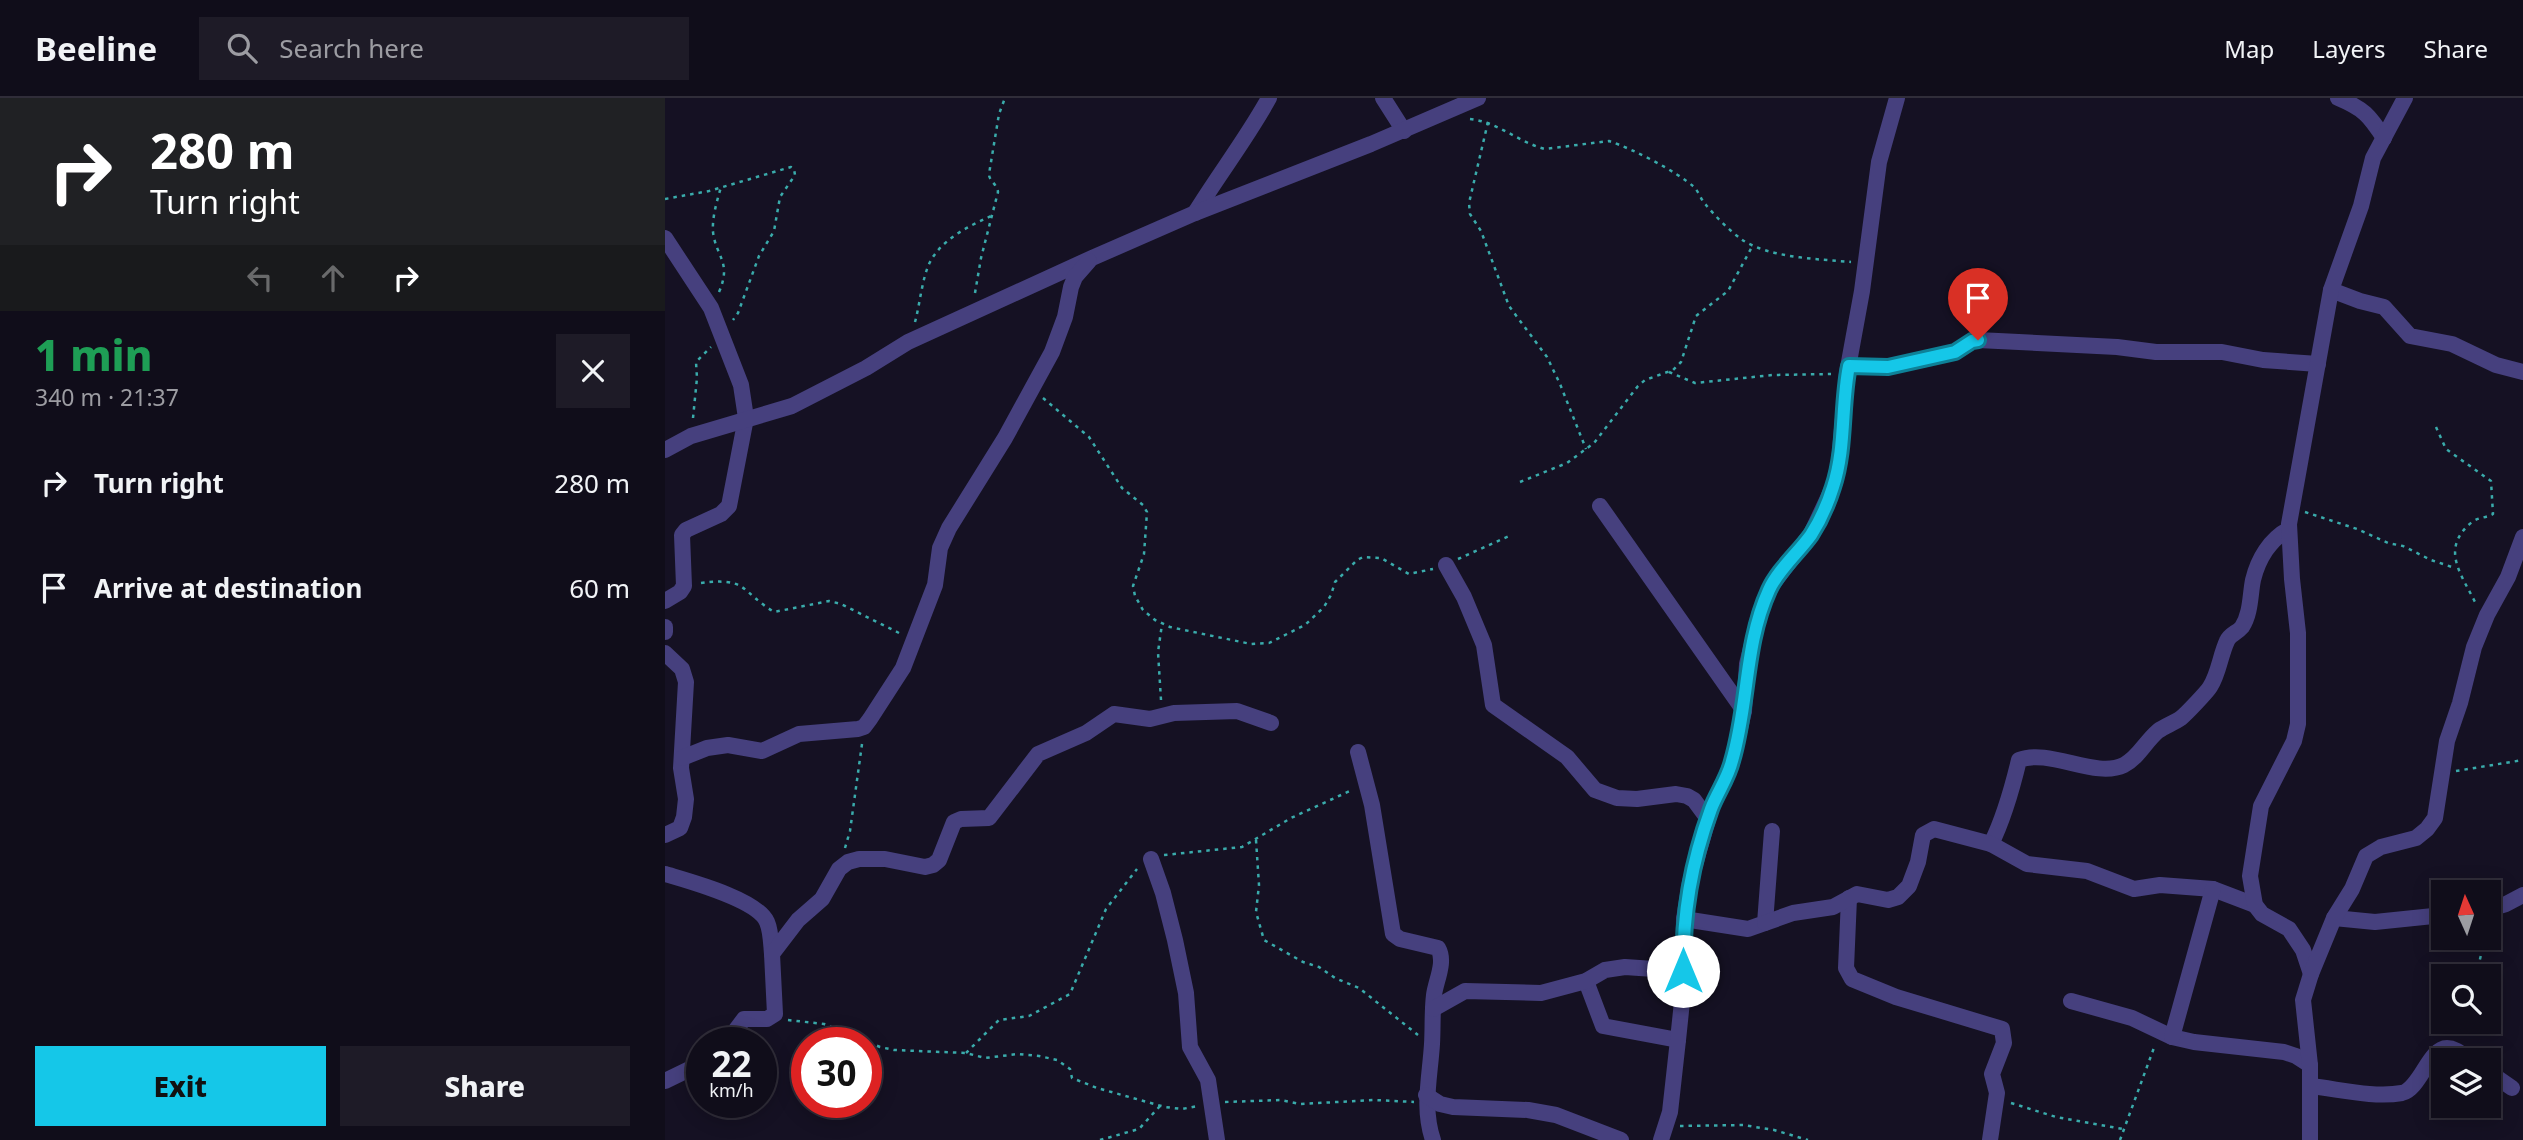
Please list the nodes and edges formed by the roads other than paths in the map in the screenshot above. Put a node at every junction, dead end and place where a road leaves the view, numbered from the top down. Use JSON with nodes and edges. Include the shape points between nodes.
{"nodes":[{"id":1,"x":1269,"y":98,"type":"edge"},
{"id":2,"x":1383,"y":98,"type":"edge"},
{"id":3,"x":1478,"y":98,"type":"edge"},
{"id":4,"x":1897,"y":98,"type":"edge"},
{"id":5,"x":2338,"y":98,"type":"edge"},
{"id":6,"x":2405,"y":98,"type":"edge"},
{"id":7,"x":1404,"y":131,"type":"junction"},
{"id":8,"x":2384,"y":138,"type":"junction"},
{"id":9,"x":1195,"y":213,"type":"junction"},
{"id":10,"x":665,"y":238,"type":"edge"},
{"id":11,"x":1092,"y":258,"type":"junction"},
{"id":12,"x":2332,"y":290,"type":"junction"},
{"id":13,"x":2318,"y":364,"type":"junction"},
{"id":14,"x":1848,"y":369,"type":"junction"},
{"id":15,"x":2523,"y":372,"type":"edge"},
{"id":16,"x":745,"y":418,"type":"junction"},
{"id":17,"x":665,"y":450,"type":"edge"},
{"id":18,"x":1600,"y":506,"type":"dead end"},
{"id":19,"x":2290,"y":529,"type":"junction"},
{"id":20,"x":2523,"y":537,"type":"edge"},
{"id":21,"x":1446,"y":565,"type":"road end"},
{"id":22,"x":665,"y":601,"type":"edge"},
{"id":23,"x":665,"y":627,"type":"edge"},
{"id":24,"x":665,"y":632,"type":"edge"},
{"id":25,"x":665,"y":653,"type":"edge"},
{"id":26,"x":1744,"y":711,"type":"junction"},
{"id":27,"x":1271,"y":723,"type":"dead end"},
{"id":28,"x":1358,"y":752,"type":"dead end"},
{"id":29,"x":682,"y":758,"type":"junction"},
{"id":30,"x":1708,"y":819,"type":"junction"},
{"id":31,"x":1772,"y":831,"type":"dead end"},
{"id":32,"x":665,"y":835,"type":"edge"},
{"id":33,"x":1991,"y":844,"type":"junction"},
{"id":34,"x":1151,"y":859,"type":"dead end"},
{"id":35,"x":665,"y":874,"type":"edge"},
{"id":36,"x":2213,"y":890,"type":"junction"},
{"id":37,"x":2523,"y":895,"type":"edge"},
{"id":38,"x":1849,"y":898,"type":"junction"},
{"id":39,"x":2255,"y":905,"type":"junction"},
{"id":40,"x":2501,"y":905,"type":"edge"},
{"id":41,"x":2431,"y":916,"type":"edge"},
{"id":42,"x":2334,"y":918,"type":"junction"},
{"id":43,"x":1684,"y":919,"type":"junction"},
{"id":44,"x":1765,"y":923,"type":"junction"},
{"id":45,"x":772,"y":954,"type":"junction"},
{"id":46,"x":1683,"y":971,"type":"junction"},
{"id":47,"x":2311,"y":974,"type":"junction"},
{"id":48,"x":1586,"y":981,"type":"junction"},
{"id":49,"x":2071,"y":1001,"type":"dead end"},
{"id":50,"x":1433,"y":1009,"type":"junction"},
{"id":51,"x":739,"y":1027,"type":"edge"},
{"id":52,"x":2167,"y":1033,"type":"junction"},
{"id":53,"x":1678,"y":1040,"type":"junction"},
{"id":54,"x":2431,"y":1062,"type":"edge"},
{"id":55,"x":2310,"y":1065,"type":"junction"},
{"id":56,"x":686,"y":1071,"type":"edge"},
{"id":57,"x":2501,"y":1080,"type":"edge"},
{"id":58,"x":665,"y":1082,"type":"edge"},
{"id":59,"x":2310,"y":1086,"type":"junction"},
{"id":60,"x":2512,"y":1088,"type":"dead end"},
{"id":61,"x":1427,"y":1099,"type":"junction"},
{"id":62,"x":1663,"y":1133,"type":"edge"},
{"id":63,"x":1217,"y":1140,"type":"edge"},
{"id":64,"x":1433,"y":1140,"type":"edge"},
{"id":65,"x":1621,"y":1140,"type":"edge"},
{"id":66,"x":1990,"y":1140,"type":"edge"},
{"id":67,"x":2310,"y":1140,"type":"edge"}],
"edges":[{"from":1,"to":9,"type":"street"},
{"from":2,"to":7,"type":"street"},
{"from":3,"to":7,"type":"street"},
{"from":4,"to":14,"type":"street","via":[[1879,163]]},
{"from":5,"to":8,"type":"street","via":[[2368,113]]},
{"from":6,"to":8,"type":"street"},
{"from":7,"to":9,"type":"street"},
{"from":8,"to":12,"type":"street","via":[[2373,158]]},
{"from":9,"to":11,"type":"street"},
{"from":10,"to":16,"type":"street","via":[[711,308],[741,385]]},
{"from":11,"to":16,"type":"street","via":[[908,342],[802,401]]},
{"from":11,"to":29,"type":"street","via":[[1071,287],[1052,352],[1032,390],[949,528],[940,548],[936,585],[903,668],[864,727],[799,734],[762,751],[728,745]]},
{"from":12,"to":13,"type":"street"},
{"from":12,"to":15,"type":"street","via":[[2384,307],[2410,336],[2452,344]]},
{"from":13,"to":14,"type":"street","via":[[2221,352],[1978,340],[1955,352],[1888,367]]},
{"from":13,"to":19,"type":"street"},
{"from":14,"to":26,"type":"street","via":[[1834,485],[1811,534],[1771,586],[1760,612],[1747,664]]},
{"from":16,"to":17,"type":"street"},
{"from":16,"to":22,"type":"street","via":[[729,506],[682,535],[684,586]]},
{"from":18,"to":26,"type":"street"},
{"from":19,"to":33,"type":"street","via":[[2273,540],[2264,554],[2242,626],[2227,641],[2210,687],[2182,717],[2157,732],[2139,754],[2113,769],[2047,758],[2018,760]]},
{"from":19,"to":39,"type":"street","via":[[2298,633],[2298,724],[2262,806],[2250,876]]},
{"from":20,"to":42,"type":"street","via":[[2474,647],[2447,741],[2435,818],[2416,838],[2370,851]]},
{"from":21,"to":30,"type":"street","via":[[1484,645],[1493,705],[1567,757],[1595,790],[1617,799],[1687,796]]},
{"from":23,"to":24,"type":"street"},
{"from":25,"to":29,"type":"street","via":[[682,669],[686,682]]},
{"from":26,"to":30,"type":"street","via":[[1732,763]]},
{"from":27,"to":45,"type":"street","via":[[1237,711],[1188,711],[1144,719],[1114,714],[1086,733],[1038,754],[993,815],[954,822],[933,865],[885,859],[848,862]]},
{"from":28,"to":50,"type":"street","via":[[1393,934],[1441,952]]},
{"from":29,"to":32,"type":"street","via":[[684,817],[680,828]]},
{"from":30,"to":43,"type":"street"},
{"from":31,"to":44,"type":"street"},
{"from":33,"to":36,"type":"street","via":[[2027,864],[2087,871],[2134,889],[2160,885]]},
{"from":33,"to":38,"type":"street","via":[[1934,829],[1923,835],[1918,862],[1902,894],[1888,900],[1861,894]]},
{"from":34,"to":63,"type":"street","via":[[1186,993],[1190,1047],[1206,1073]]},
{"from":35,"to":45,"type":"street","via":[[713,888],[761,913],[768,923]]},
{"from":36,"to":39,"type":"street"},
{"from":36,"to":52,"type":"street"},
{"from":37,"to":40,"type":"street"},
{"from":38,"to":44,"type":"street","via":[[1833,907]]},
{"from":38,"to":66,"type":"street","via":[[1848,974],[1852,979],[2002,1029],[2004,1043],[1991,1074],[1997,1093]]},
{"from":39,"to":47,"type":"street","via":[[2289,929]]},
{"from":41,"to":42,"type":"street","via":[[2375,922]]},
{"from":42,"to":47,"type":"street"},
{"from":43,"to":44,"type":"street","via":[[1748,929]]},
{"from":43,"to":46,"type":"street"},
{"from":45,"to":51,"type":"street","via":[[776,1009],[771,1017],[744,1020]]},
{"from":46,"to":48,"type":"street","via":[[1625,967],[1605,970]]},
{"from":46,"to":53,"type":"street"},
{"from":47,"to":55,"type":"street","via":[[2304,1000]]},
{"from":48,"to":50,"type":"street","via":[[1541,993],[1465,991]]},
{"from":48,"to":53,"type":"street","via":[[1603,1026]]},
{"from":49,"to":52,"type":"street"},
{"from":50,"to":61,"type":"street"},
{"from":52,"to":55,"type":"street","via":[[2194,1042],[2284,1052]]},
{"from":53,"to":62,"type":"street","via":[[1670,1112]]},
{"from":54,"to":59,"type":"street","via":[[2406,1092],[2386,1095]]},
{"from":55,"to":59,"type":"street"},
{"from":56,"to":58,"type":"street"},
{"from":57,"to":60,"type":"street"},
{"from":59,"to":67,"type":"street"},
{"from":61,"to":64,"type":"street"},
{"from":61,"to":65,"type":"street","via":[[1453,1107],[1556,1115]]}]}
